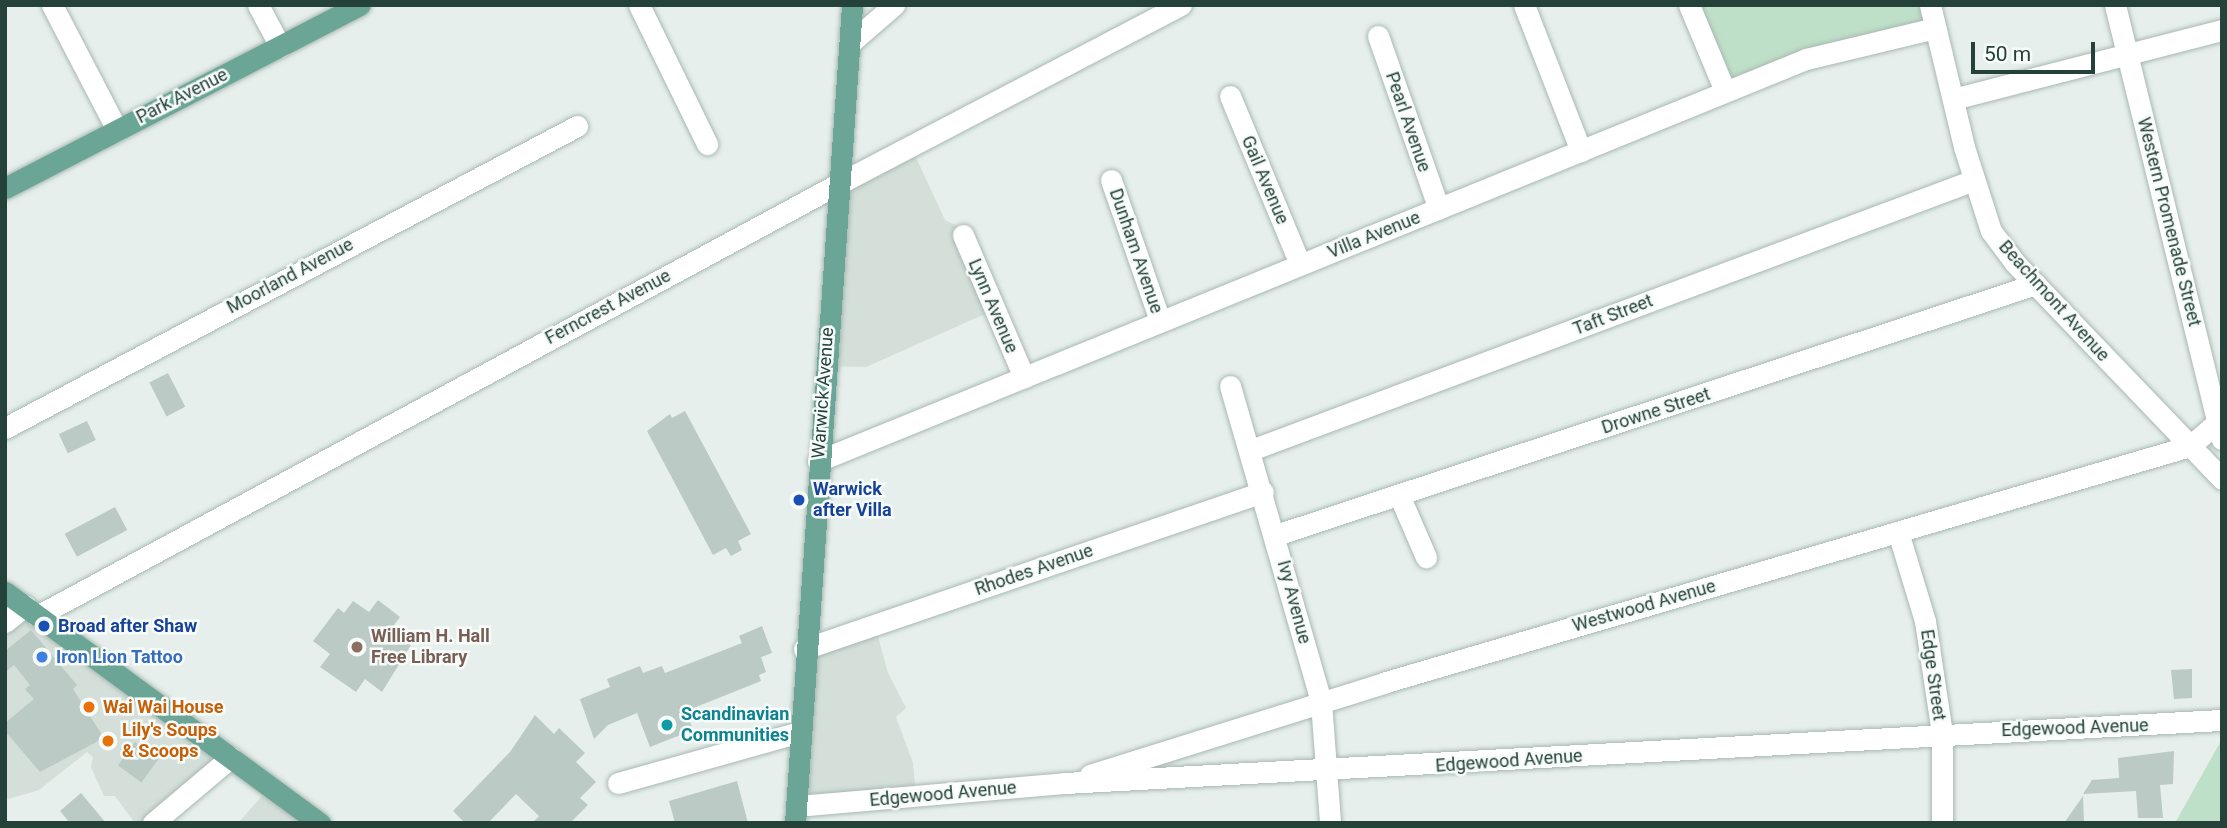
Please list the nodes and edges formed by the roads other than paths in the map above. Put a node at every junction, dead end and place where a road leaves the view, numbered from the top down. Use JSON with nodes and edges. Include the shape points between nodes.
{"nodes":[{"id":1,"x":52,"y":5,"type":"edge"},
{"id":2,"x":258,"y":5,"type":"edge"},
{"id":3,"x":359,"y":5,"type":"edge"},
{"id":4,"x":639,"y":5,"type":"edge"},
{"id":5,"x":852,"y":5,"type":"edge"},
{"id":6,"x":894,"y":5,"type":"edge"},
{"id":7,"x":1181,"y":5,"type":"edge"},
{"id":8,"x":1524,"y":5,"type":"edge"},
{"id":9,"x":1689,"y":5,"type":"edge"},
{"id":10,"x":1930,"y":5,"type":"edge"},
{"id":11,"x":2115,"y":5,"type":"edge"},
{"id":12,"x":1935,"y":27,"type":"junction"},
{"id":13,"x":2222,"y":30,"type":"edge"},
{"id":14,"x":1378,"y":36,"type":"dead end"},
{"id":15,"x":849,"y":44,"type":"junction"},
{"id":16,"x":280,"y":47,"type":"junction"},
{"id":17,"x":2128,"y":55,"type":"junction"},
{"id":18,"x":1725,"y":92,"type":"junction"},
{"id":19,"x":1230,"y":96,"type":"dead end"},
{"id":20,"x":1953,"y":99,"type":"junction"},
{"id":21,"x":577,"y":126,"type":"dead end"},
{"id":22,"x":117,"y":130,"type":"junction"},
{"id":23,"x":707,"y":144,"type":"dead end"},
{"id":24,"x":1581,"y":151,"type":"junction"},
{"id":25,"x":1111,"y":180,"type":"dead end"},
{"id":26,"x":1974,"y":180,"type":"junction"},
{"id":27,"x":838,"y":184,"type":"junction"},
{"id":28,"x":5,"y":188,"type":"edge"},
{"id":29,"x":1439,"y":209,"type":"junction"},
{"id":30,"x":963,"y":235,"type":"dead end"},
{"id":31,"x":1300,"y":264,"type":"junction"},
{"id":32,"x":2036,"y":284,"type":"junction"},
{"id":33,"x":1160,"y":321,"type":"junction"},
{"id":34,"x":1024,"y":377,"type":"junction"},
{"id":35,"x":1230,"y":386,"type":"dead end"},
{"id":36,"x":5,"y":428,"type":"edge"},
{"id":37,"x":2220,"y":431,"type":"edge"},
{"id":38,"x":2190,"y":446,"type":"junction"},
{"id":39,"x":1251,"y":450,"type":"junction"},
{"id":40,"x":818,"y":461,"type":"junction"},
{"id":41,"x":2222,"y":479,"type":"edge"},
{"id":42,"x":1263,"y":492,"type":"junction"},
{"id":43,"x":1399,"y":495,"type":"junction"},
{"id":44,"x":1898,"y":532,"type":"junction"},
{"id":45,"x":1276,"y":535,"type":"junction"},
{"id":46,"x":1426,"y":557,"type":"dead end"},
{"id":47,"x":5,"y":592,"type":"edge"},
{"id":48,"x":31,"y":611,"type":"junction"},
{"id":49,"x":5,"y":622,"type":"edge"},
{"id":50,"x":804,"y":649,"type":"junction"},
{"id":51,"x":1321,"y":702,"type":"junction"},
{"id":52,"x":2222,"y":720,"type":"edge"},
{"id":53,"x":799,"y":732,"type":"junction"},
{"id":54,"x":1942,"y":734,"type":"junction"},
{"id":55,"x":231,"y":757,"type":"junction"},
{"id":56,"x":1326,"y":772,"type":"junction"},
{"id":57,"x":618,"y":783,"type":"dead end"},
{"id":58,"x":1065,"y":783,"type":"junction"},
{"id":59,"x":796,"y":814,"type":"edge"},
{"id":60,"x":153,"y":823,"type":"edge"},
{"id":61,"x":320,"y":823,"type":"edge"},
{"id":62,"x":1329,"y":823,"type":"edge"},
{"id":63,"x":1942,"y":823,"type":"edge"}],
"edges":[{"from":1,"to":22,"type":"street"},
{"from":2,"to":16,"type":"street"},
{"from":3,"to":16,"type":"main road","name":"Park Avenue"},
{"from":4,"to":23,"type":"street"},
{"from":5,"to":15,"type":"main road","name":"Warwick Avenue"},
{"from":6,"to":15,"type":"street"},
{"from":7,"to":27,"type":"street","name":"Ferncrest Avenue"},
{"from":8,"to":24,"type":"street"},
{"from":9,"to":18,"type":"street"},
{"from":10,"to":12,"type":"street","name":"Beachmont Avenue"},
{"from":11,"to":17,"type":"street","name":"Western Promenade Street"},
{"from":12,"to":18,"type":"street","name":"Villa Avenue","via":[[1806,59]]},
{"from":12,"to":20,"type":"street","name":"Beachmont Avenue"},
{"from":13,"to":17,"type":"street"},
{"from":14,"to":29,"type":"street","name":"Pearl Avenue"},
{"from":15,"to":27,"type":"main road","name":"Warwick Avenue"},
{"from":16,"to":22,"type":"main road","name":"Park Avenue"},
{"from":17,"to":20,"type":"street"},
{"from":17,"to":37,"type":"street","name":"Western Promenade Street"},
{"from":18,"to":24,"type":"street","name":"Villa Avenue"},
{"from":19,"to":31,"type":"street","name":"Gail Avenue"},
{"from":20,"to":26,"type":"street","name":"Beachmont Avenue"},
{"from":21,"to":36,"type":"street","name":"Moorland Avenue"},
{"from":22,"to":28,"type":"main road","name":"Park Avenue"},
{"from":24,"to":29,"type":"street","name":"Villa Avenue"},
{"from":25,"to":33,"type":"street","name":"Dunham Avenue"},
{"from":26,"to":32,"type":"street","name":"Beachmont Avenue","via":[[1991,231]]},
{"from":26,"to":39,"type":"street","name":"Taft Street"},
{"from":27,"to":40,"type":"main road","name":"Warwick Avenue"},
{"from":27,"to":48,"type":"street","name":"Ferncrest Avenue"},
{"from":29,"to":31,"type":"street","name":"Villa Avenue"},
{"from":30,"to":34,"type":"street","name":"Lynn Avenue"},
{"from":31,"to":33,"type":"street","name":"Villa Avenue"},
{"from":32,"to":38,"type":"street","name":"Beachmont Avenue"},
{"from":32,"to":43,"type":"street","name":"Drowne Street"},
{"from":33,"to":34,"type":"street","name":"Villa Avenue"},
{"from":34,"to":40,"type":"street","name":"Villa Avenue"},
{"from":35,"to":39,"type":"street","name":"Ivy Avenue"},
{"from":37,"to":38,"type":"street","name":"Westwood Avenue"},
{"from":38,"to":41,"type":"street","name":"Beachmont Avenue"},
{"from":38,"to":44,"type":"street","name":"Westwood Avenue"},
{"from":39,"to":42,"type":"street","name":"Ivy Avenue"},
{"from":40,"to":50,"type":"main road","name":"Warwick Avenue"},
{"from":42,"to":45,"type":"street","name":"Ivy Avenue"},
{"from":42,"to":50,"type":"street","name":"Rhodes Avenue"},
{"from":43,"to":45,"type":"street","name":"Drowne Street"},
{"from":43,"to":46,"type":"street"},
{"from":44,"to":51,"type":"street","name":"Westwood Avenue"},
{"from":44,"to":54,"type":"street","name":"Edge Street","via":[[1925,621]]},
{"from":45,"to":51,"type":"street","name":"Ivy Avenue"},
{"from":47,"to":48,"type":"main road"},
{"from":48,"to":49,"type":"street","name":"Ferncrest Avenue"},
{"from":48,"to":55,"type":"main road"},
{"from":50,"to":53,"type":"main road","name":"Warwick Avenue"},
{"from":51,"to":56,"type":"street","name":"Ivy Avenue"},
{"from":51,"to":58,"type":"street","name":"Westwood Avenue"},
{"from":52,"to":54,"type":"street","name":"Edgewood Avenue"},
{"from":53,"to":57,"type":"street"},
{"from":53,"to":59,"type":"main road","name":"Warwick Avenue"},
{"from":54,"to":56,"type":"street","name":"Edgewood Avenue"},
{"from":54,"to":63,"type":"street","name":"Edge Street"},
{"from":55,"to":60,"type":"street"},
{"from":55,"to":61,"type":"main road"},
{"from":56,"to":58,"type":"street","name":"Edgewood Avenue"},
{"from":56,"to":62,"type":"street","name":"Ivy Avenue"},
{"from":58,"to":59,"type":"street","name":"Edgewood Avenue"}]}
